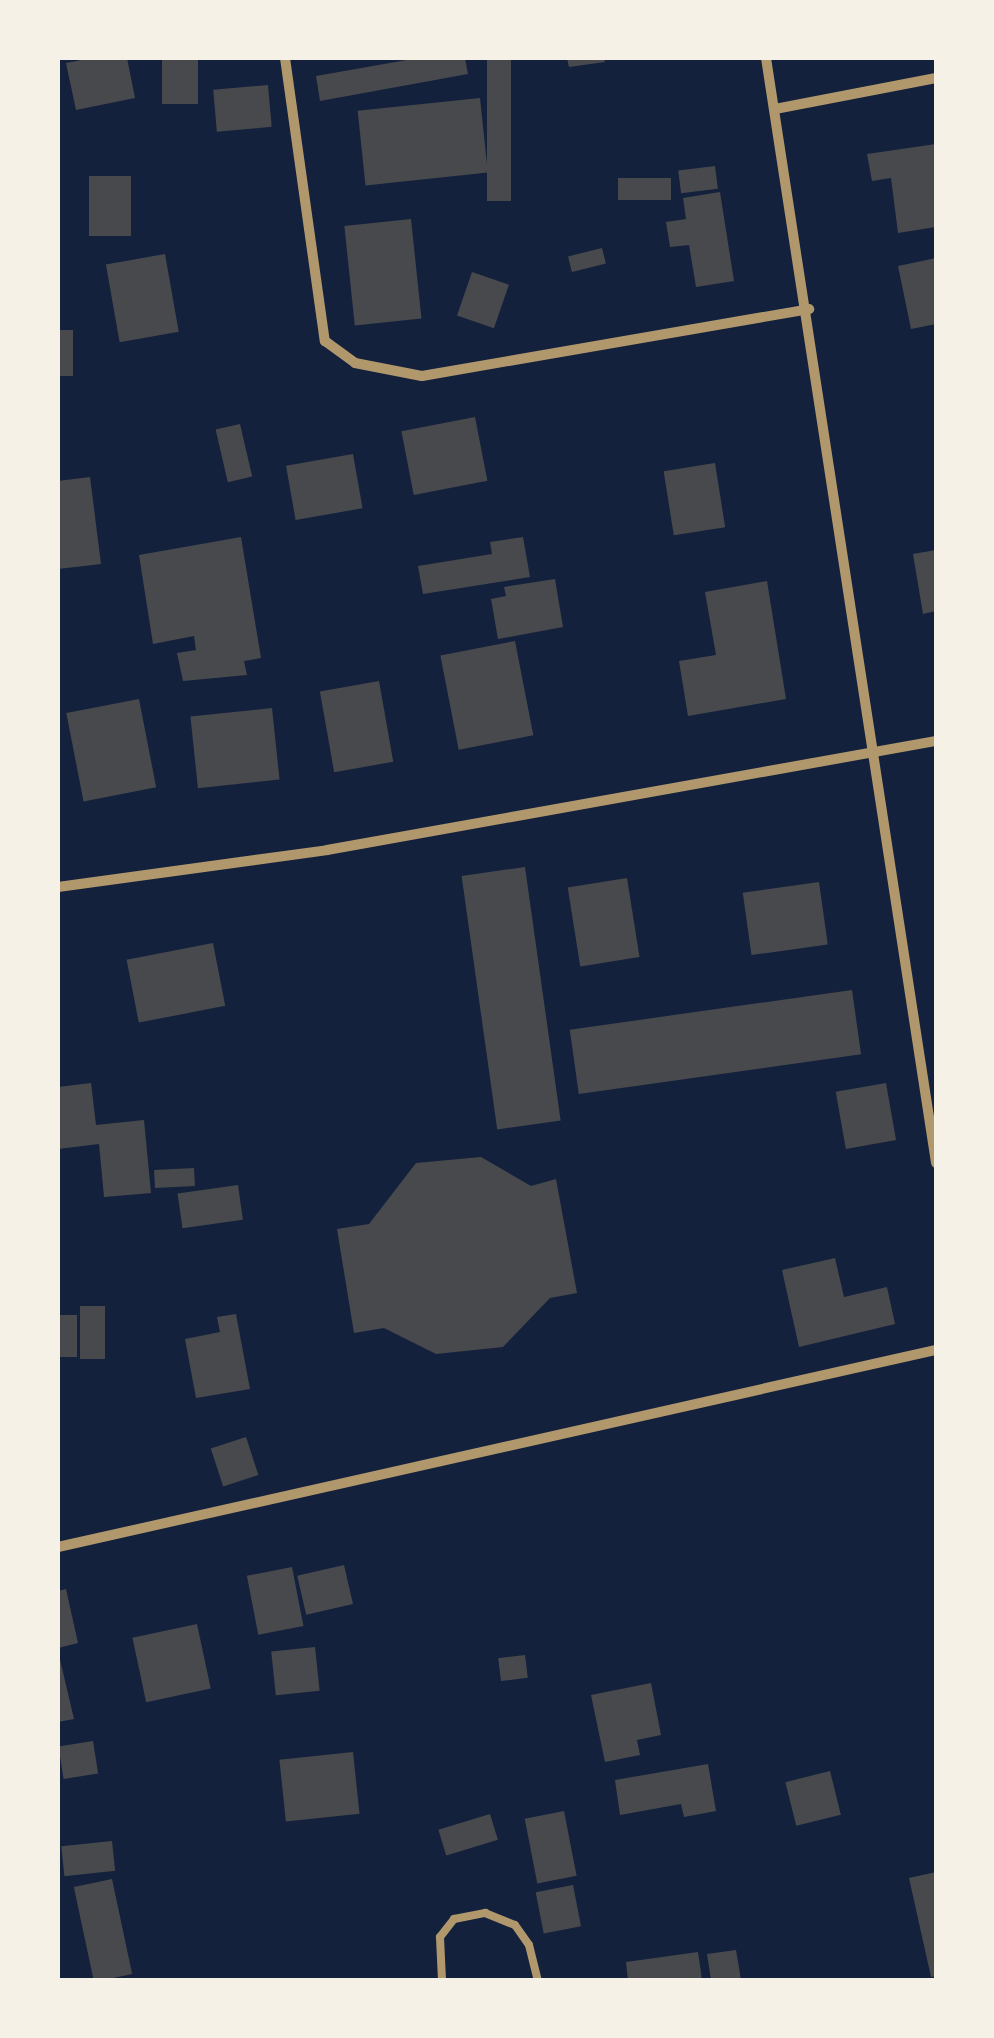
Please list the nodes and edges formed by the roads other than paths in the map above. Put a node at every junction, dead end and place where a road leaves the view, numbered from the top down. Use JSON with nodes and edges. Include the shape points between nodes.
{"nodes":[{"id":1,"x":286,"y":58,"type":"edge"},
{"id":2,"x":766,"y":58,"type":"edge"},
{"id":3,"x":936,"y":78,"type":"edge"},
{"id":4,"x":775,"y":108,"type":"junction"},
{"id":5,"x":809,"y":309,"type":"junction"},
{"id":6,"x":936,"y":741,"type":"edge"},
{"id":7,"x":870,"y":752,"type":"junction"},
{"id":8,"x":58,"y":887,"type":"edge"},
{"id":9,"x":936,"y":1163,"type":"edge"},
{"id":10,"x":936,"y":1350,"type":"edge"},
{"id":11,"x":58,"y":1547,"type":"edge"},
{"id":12,"x":442,"y":1980,"type":"edge"},
{"id":13,"x":538,"y":1980,"type":"edge"}],
"edges":[{"from":1,"to":5,"type":"street","via":[[325,341],[355,363],[422,376]]},
{"from":2,"to":4,"type":"street"},
{"from":3,"to":4,"type":"street"},
{"from":4,"to":5,"type":"street"},
{"from":5,"to":7,"type":"street"},
{"from":6,"to":7,"type":"street"},
{"from":7,"to":8,"type":"street","via":[[327,850]]},
{"from":7,"to":9,"type":"street"},
{"from":10,"to":11,"type":"street"},
{"from":12,"to":13,"type":"lane","via":[[440,1938],[454,1919],[485,1913],[515,1925],[530,1945]]}]}
